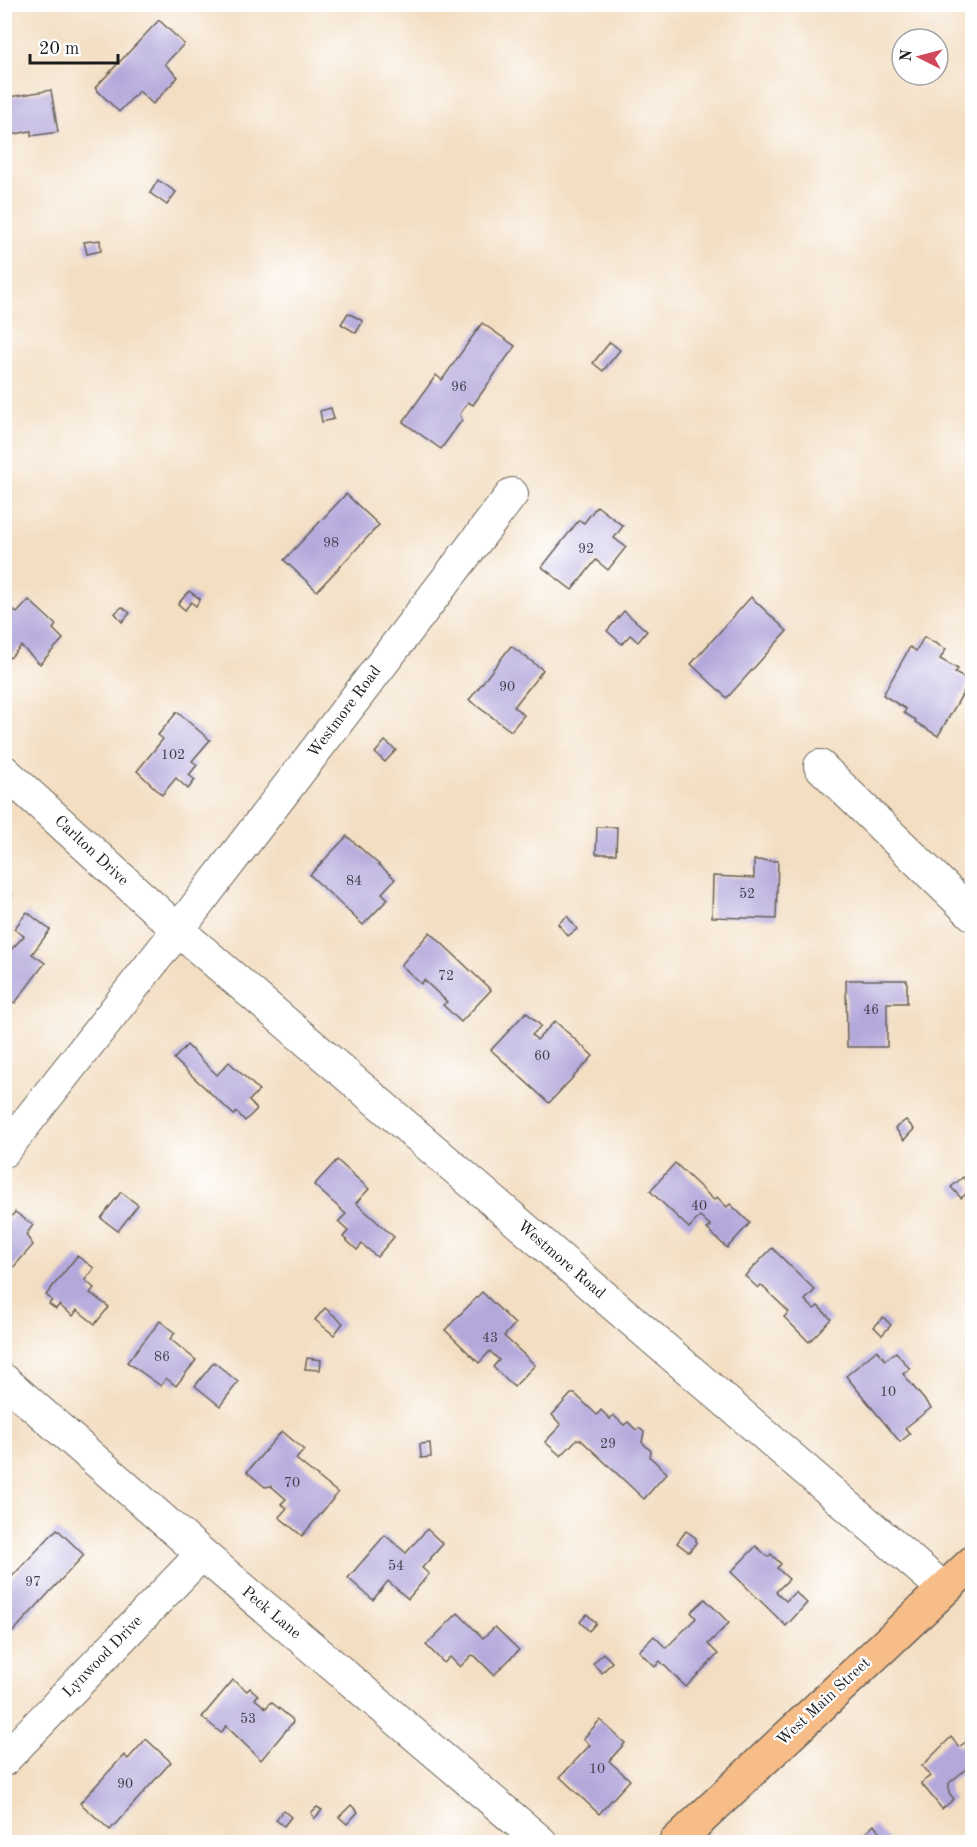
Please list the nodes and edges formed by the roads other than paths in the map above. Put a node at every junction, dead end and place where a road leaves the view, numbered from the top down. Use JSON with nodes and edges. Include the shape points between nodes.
{"nodes":[{"id":1,"x":512,"y":494,"type":"dead end"},
{"id":2,"x":820,"y":766,"type":"dead end"},
{"id":3,"x":4,"y":771,"type":"edge"},
{"id":4,"x":972,"y":914,"type":"edge"},
{"id":5,"x":178,"y":930,"type":"junction"},
{"id":6,"x":4,"y":1151,"type":"edge"},
{"id":7,"x":4,"y":1380,"type":"edge"},
{"id":8,"x":201,"y":1554,"type":"junction"},
{"id":9,"x":972,"y":1563,"type":"edge"},
{"id":10,"x":944,"y":1589,"type":"junction"},
{"id":11,"x":4,"y":1760,"type":"edge"},
{"id":12,"x":541,"y":1842,"type":"edge"},
{"id":13,"x":676,"y":1842,"type":"edge"}],
"edges":[{"from":1,"to":5,"type":"street","name":"Westmore Road"},
{"from":2,"to":4,"type":"street"},
{"from":3,"to":5,"type":"street","name":"Carlton Drive"},
{"from":5,"to":6,"type":"street","name":"Westmore Road"},
{"from":5,"to":10,"type":"street","name":"Westmore Road"},
{"from":7,"to":8,"type":"street","name":"Peck Lane"},
{"from":8,"to":11,"type":"street","name":"Lynwood Drive"},
{"from":8,"to":12,"type":"street","name":"Peck Lane"},
{"from":9,"to":10,"type":"main road","name":"West Main Street"},
{"from":10,"to":13,"type":"main road","name":"West Main Street"}]}
